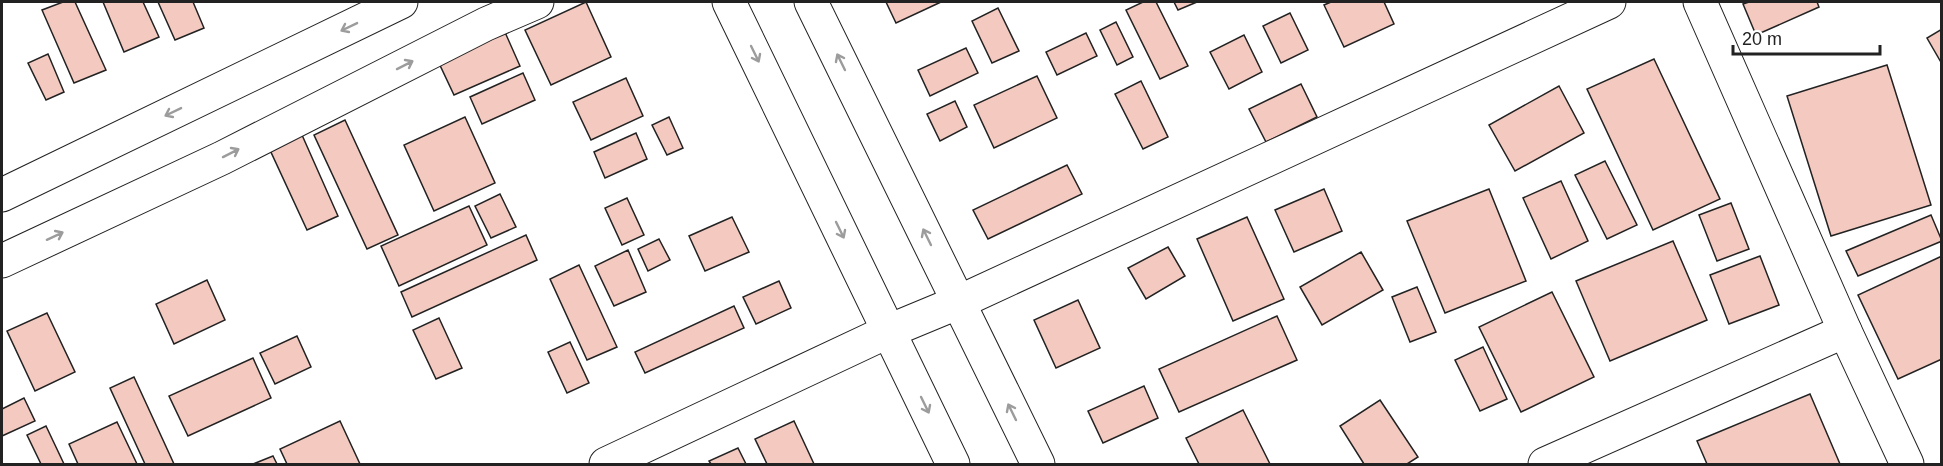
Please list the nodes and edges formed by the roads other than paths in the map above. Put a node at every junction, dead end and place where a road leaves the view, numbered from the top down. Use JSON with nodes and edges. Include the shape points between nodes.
{"nodes":[{"id":1,"x":401,"y":2,"type":"edge"},
{"id":2,"x":537,"y":2,"type":"edge"},
{"id":3,"x":729,"y":2,"type":"edge"},
{"id":4,"x":811,"y":2,"type":"edge"},
{"id":5,"x":1609,"y":2,"type":"edge"},
{"id":6,"x":1700,"y":2,"type":"edge"},
{"id":7,"x":2,"y":195,"type":"edge"},
{"id":8,"x":2,"y":261,"type":"edge"},
{"id":9,"x":959,"y":302,"type":"junction"},
{"id":10,"x":889,"y":331,"type":"junction"},
{"id":11,"x":1845,"y":331,"type":"junction"},
{"id":12,"x":606,"y":465,"type":"edge"},
{"id":13,"x":953,"y":465,"type":"edge"},
{"id":14,"x":1038,"y":465,"type":"edge"},
{"id":15,"x":1545,"y":465,"type":"edge"},
{"id":16,"x":1907,"y":465,"type":"edge"}],
"edges":[{"from":1,"to":7,"type":"street","one_way":true},
{"from":8,"to":2,"type":"street","one_way":true,"via":[[222,158]]},
{"from":3,"to":10,"type":"street","one_way":true},
{"from":9,"to":4,"type":"street","one_way":true},
{"from":5,"to":9,"type":"street"},
{"from":6,"to":11,"type":"street"},
{"from":9,"to":10,"type":"street"},
{"from":14,"to":9,"type":"street","one_way":true},
{"from":10,"to":12,"type":"street"},
{"from":10,"to":13,"type":"street","one_way":true},
{"from":11,"to":15,"type":"street"},
{"from":11,"to":16,"type":"street"}]}
